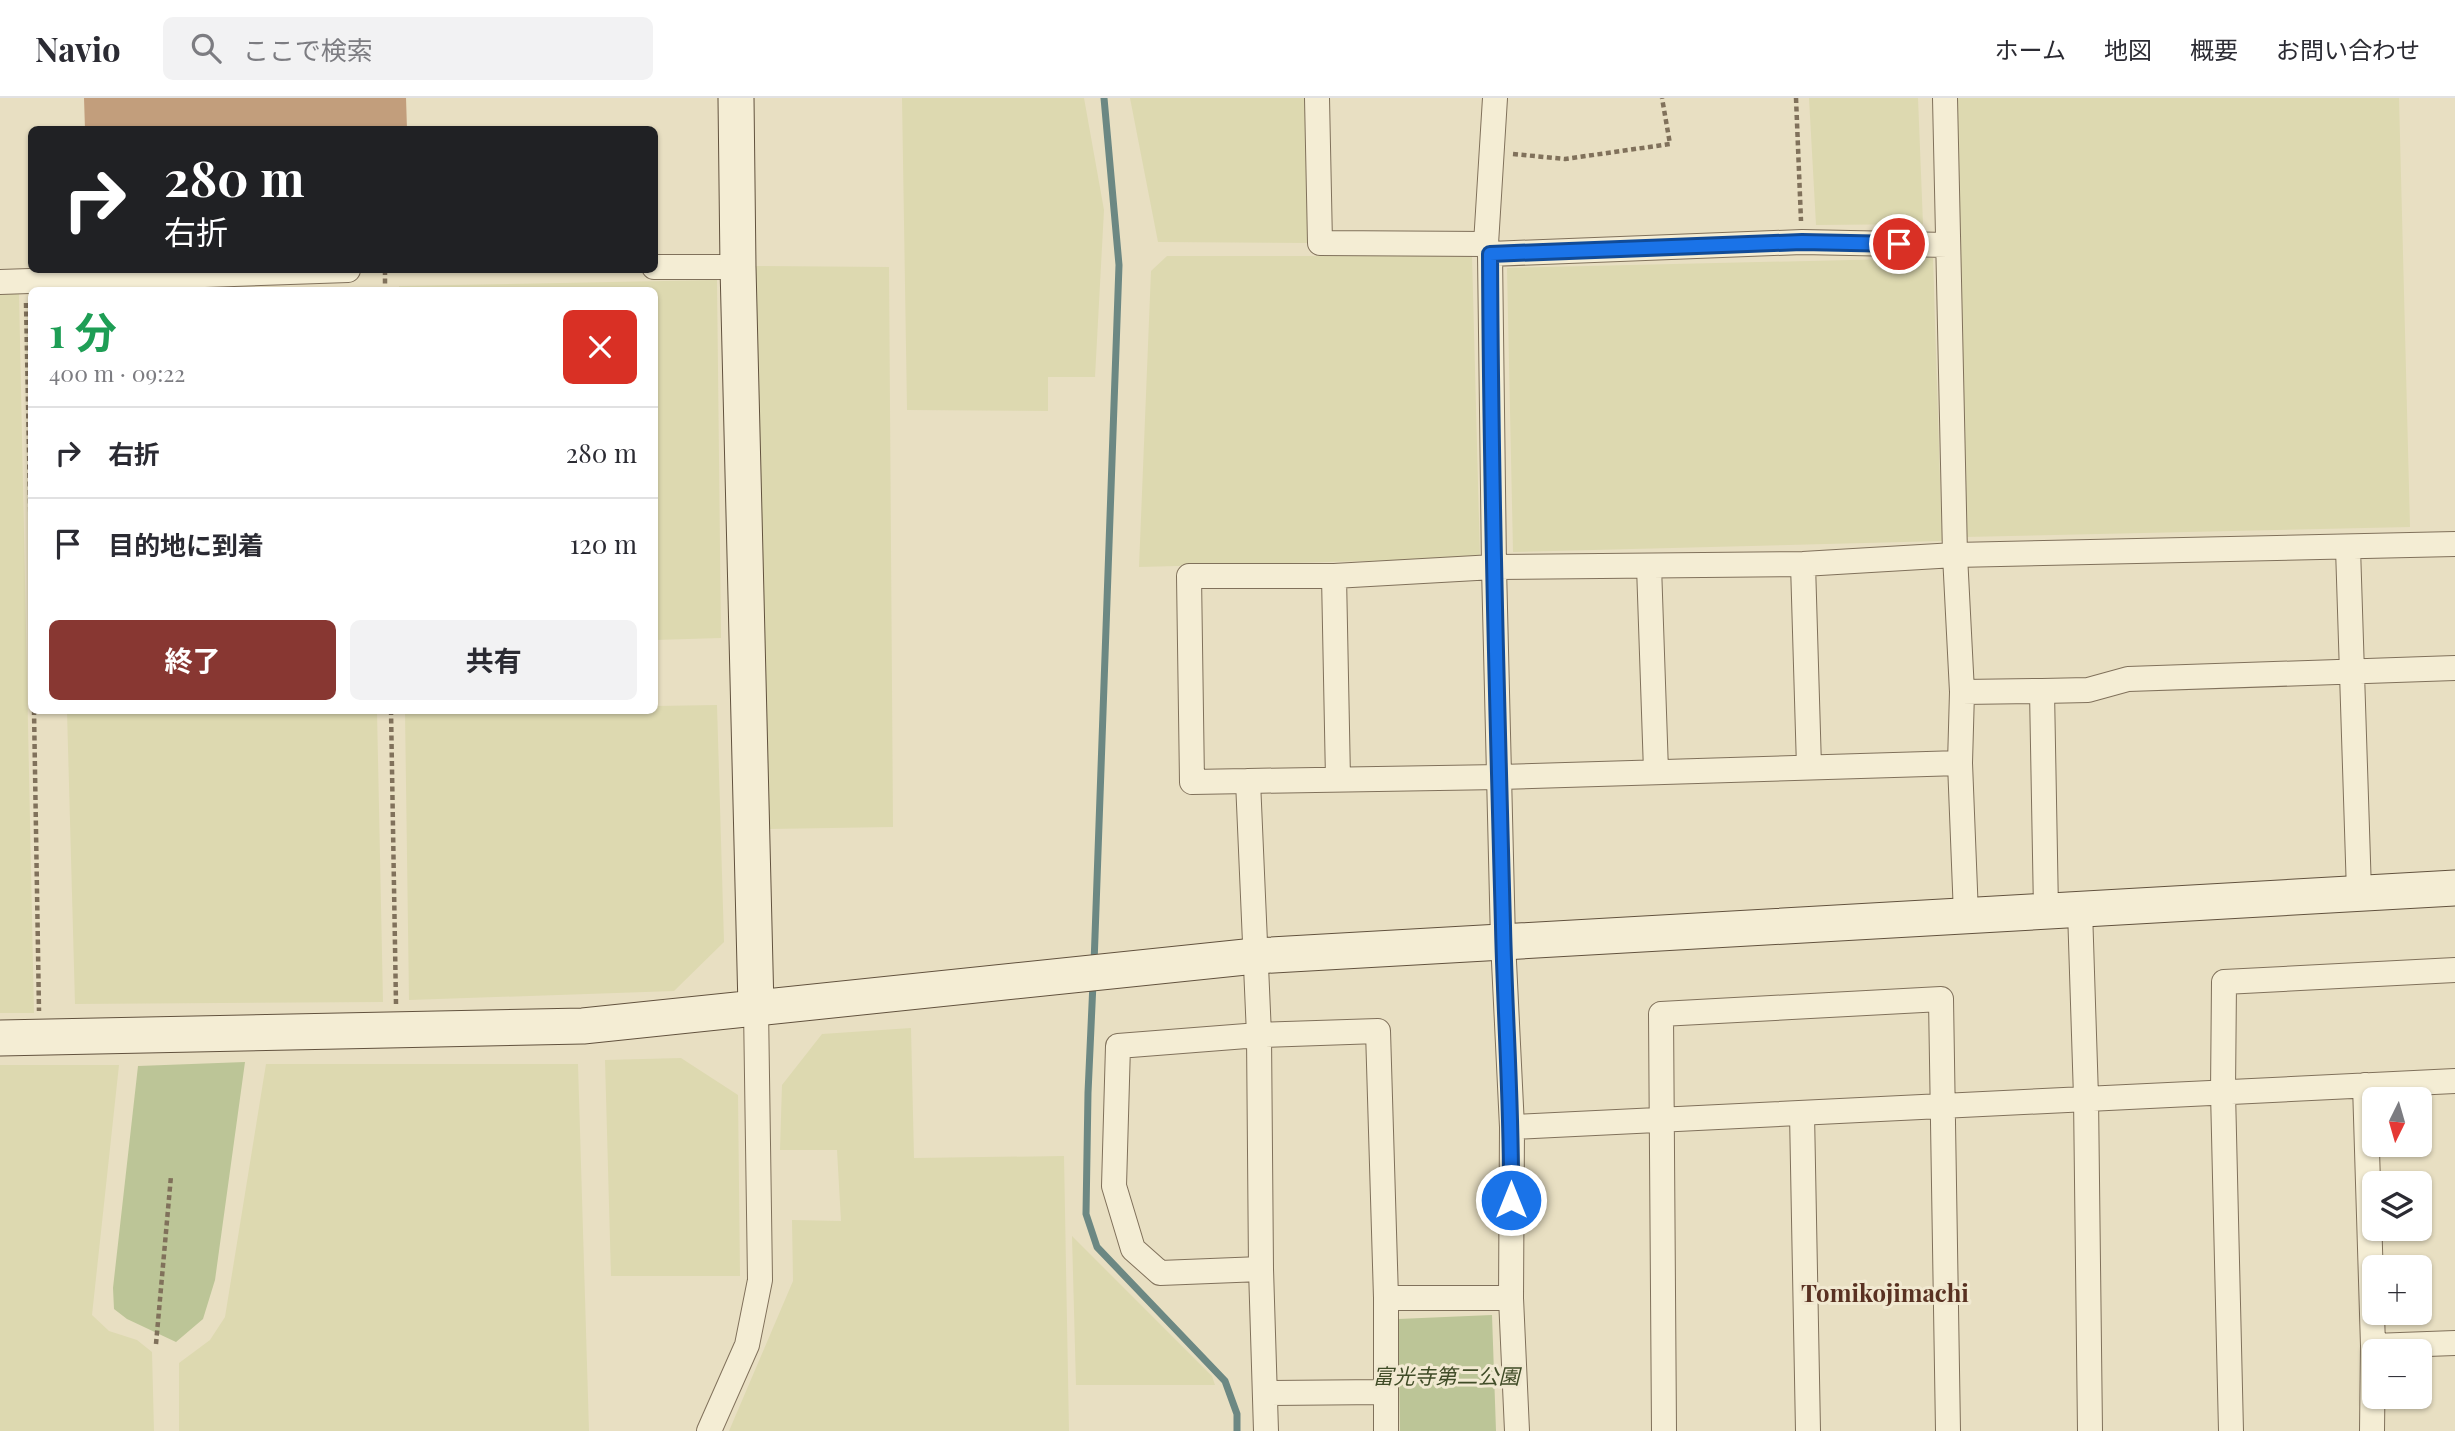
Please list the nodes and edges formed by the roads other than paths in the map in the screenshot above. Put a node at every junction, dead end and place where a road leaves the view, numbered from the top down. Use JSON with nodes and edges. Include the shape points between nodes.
{"nodes":[{"id":1,"x":736,"y":98,"type":"edge"},
{"id":2,"x":1317,"y":98,"type":"edge"},
{"id":3,"x":1495,"y":98,"type":"edge"},
{"id":4,"x":1945,"y":98,"type":"edge"},
{"id":5,"x":1947,"y":246,"type":"junction"},
{"id":6,"x":1488,"y":249,"type":"junction"},
{"id":7,"x":658,"y":267,"type":"edge"},
{"id":8,"x":738,"y":267,"type":"junction"},
{"id":9,"x":260,"y":273,"type":"edge"},
{"id":10,"x":0,"y":282,"type":"edge"},
{"id":11,"x":2455,"y":544,"type":"edge"},
{"id":12,"x":2348,"y":548,"type":"junction"},
{"id":13,"x":1955,"y":555,"type":"junction"},
{"id":14,"x":1803,"y":564,"type":"junction"},
{"id":15,"x":1649,"y":566,"type":"junction"},
{"id":16,"x":1494,"y":567,"type":"junction"},
{"id":17,"x":1334,"y":576,"type":"junction"},
{"id":18,"x":2455,"y":668,"type":"edge"},
{"id":19,"x":2352,"y":671,"type":"junction"},
{"id":20,"x":2042,"y":691,"type":"junction"},
{"id":21,"x":1962,"y":692,"type":"junction"},
{"id":22,"x":1960,"y":763,"type":"junction"},
{"id":23,"x":1809,"y":766,"type":"junction"},
{"id":24,"x":1656,"y":771,"type":"junction"},
{"id":25,"x":1500,"y":777,"type":"junction"},
{"id":26,"x":1338,"y":779,"type":"junction"},
{"id":27,"x":1248,"y":781,"type":"junction"},
{"id":28,"x":2455,"y":888,"type":"edge"},
{"id":29,"x":2359,"y":892,"type":"junction"},
{"id":30,"x":2063,"y":910,"type":"junction"},
{"id":31,"x":1966,"y":915,"type":"junction"},
{"id":32,"x":1503,"y":941,"type":"junction"},
{"id":33,"x":1255,"y":956,"type":"junction"},
{"id":34,"x":2455,"y":970,"type":"edge"},
{"id":35,"x":756,"y":1008,"type":"junction"},
{"id":36,"x":1259,"y":1035,"type":"junction"},
{"id":37,"x":0,"y":1038,"type":"edge"},
{"id":38,"x":2455,"y":1081,"type":"edge"},
{"id":39,"x":2365,"y":1085,"type":"junction"},
{"id":40,"x":2222,"y":1092,"type":"junction"},
{"id":41,"x":2085,"y":1097,"type":"junction"},
{"id":42,"x":1943,"y":1107,"type":"junction"},
{"id":43,"x":1802,"y":1113,"type":"junction"},
{"id":44,"x":1661,"y":1121,"type":"junction"},
{"id":45,"x":1512,"y":1127,"type":"junction"},
{"id":46,"x":1261,"y":1269,"type":"junction"},
{"id":47,"x":1386,"y":1298,"type":"junction"},
{"id":48,"x":1511,"y":1298,"type":"junction"},
{"id":49,"x":2373,"y":1339,"type":"edge"},
{"id":50,"x":2455,"y":1343,"type":"edge"},
{"id":51,"x":2432,"y":1344,"type":"edge"},
{"id":52,"x":1385,"y":1392,"type":"junction"},
{"id":53,"x":1265,"y":1393,"type":"junction"},
{"id":54,"x":2372,"y":1409,"type":"edge"},
{"id":55,"x":709,"y":1431,"type":"edge"},
{"id":56,"x":1266,"y":1431,"type":"edge"},
{"id":57,"x":1386,"y":1431,"type":"edge"},
{"id":58,"x":1517,"y":1431,"type":"edge"},
{"id":59,"x":1664,"y":1431,"type":"edge"},
{"id":60,"x":1808,"y":1431,"type":"edge"},
{"id":61,"x":1948,"y":1431,"type":"edge"},
{"id":62,"x":2090,"y":1431,"type":"edge"},
{"id":63,"x":2231,"y":1431,"type":"edge"},
{"id":64,"x":2372,"y":1431,"type":"edge"}],
"edges":[{"from":1,"to":8,"type":"street"},
{"from":2,"to":6,"type":"street","via":[[1320,243]]},
{"from":3,"to":6,"type":"street"},
{"from":4,"to":5,"type":"street"},
{"from":5,"to":6,"type":"street","via":[[1802,242]]},
{"from":5,"to":13,"type":"street"},
{"from":6,"to":16,"type":"street"},
{"from":7,"to":8,"type":"street"},
{"from":8,"to":35,"type":"street"},
{"from":9,"to":10,"type":"street"},
{"from":11,"to":12,"type":"street"},
{"from":12,"to":13,"type":"street"},
{"from":12,"to":19,"type":"street"},
{"from":13,"to":14,"type":"street"},
{"from":13,"to":21,"type":"street"},
{"from":14,"to":15,"type":"street"},
{"from":14,"to":23,"type":"street"},
{"from":15,"to":16,"type":"street"},
{"from":15,"to":24,"type":"street"},
{"from":16,"to":17,"type":"street"},
{"from":16,"to":25,"type":"street"},
{"from":17,"to":26,"type":"street"},
{"from":17,"to":27,"type":"street","via":[[1189,576],[1192,782]]},
{"from":18,"to":19,"type":"street"},
{"from":19,"to":20,"type":"street","via":[[2127,679],[2088,690]]},
{"from":19,"to":29,"type":"street"},
{"from":20,"to":21,"type":"street"},
{"from":20,"to":30,"type":"street"},
{"from":21,"to":22,"type":"street"},
{"from":22,"to":23,"type":"street"},
{"from":22,"to":31,"type":"street"},
{"from":23,"to":24,"type":"street"},
{"from":24,"to":25,"type":"street"},
{"from":25,"to":26,"type":"street"},
{"from":25,"to":32,"type":"street"},
{"from":26,"to":27,"type":"street"},
{"from":27,"to":33,"type":"street"},
{"from":28,"to":29,"type":"street"},
{"from":29,"to":30,"type":"street"},
{"from":30,"to":31,"type":"street"},
{"from":30,"to":41,"type":"street"},
{"from":31,"to":32,"type":"street"},
{"from":32,"to":33,"type":"street"},
{"from":32,"to":45,"type":"street"},
{"from":33,"to":35,"type":"street"},
{"from":33,"to":36,"type":"street"},
{"from":34,"to":40,"type":"street","via":[[2224,982]]},
{"from":35,"to":37,"type":"street","via":[[583,1026]]},
{"from":35,"to":55,"type":"street","via":[[760,1280],[747,1345]]},
{"from":36,"to":46,"type":"street"},
{"from":36,"to":46,"type":"street","via":[[1118,1046],[1114,1186],[1133,1249],[1160,1273]]},
{"from":36,"to":47,"type":"street","via":[[1378,1031]]},
{"from":38,"to":39,"type":"street"},
{"from":39,"to":40,"type":"street"},
{"from":39,"to":49,"type":"street"},
{"from":40,"to":41,"type":"street"},
{"from":40,"to":63,"type":"street"},
{"from":41,"to":42,"type":"street"},
{"from":41,"to":62,"type":"street"},
{"from":42,"to":43,"type":"street"},
{"from":42,"to":44,"type":"street","via":[[1941,999],[1661,1014]]},
{"from":42,"to":61,"type":"street"},
{"from":43,"to":44,"type":"street"},
{"from":43,"to":60,"type":"street"},
{"from":44,"to":45,"type":"street"},
{"from":44,"to":59,"type":"street"},
{"from":45,"to":48,"type":"street"},
{"from":46,"to":53,"type":"street"},
{"from":47,"to":48,"type":"street"},
{"from":47,"to":52,"type":"street"},
{"from":48,"to":58,"type":"street"},
{"from":50,"to":51,"type":"street"},
{"from":52,"to":53,"type":"street"},
{"from":52,"to":57,"type":"street"},
{"from":53,"to":56,"type":"street"},
{"from":54,"to":64,"type":"street"}]}
